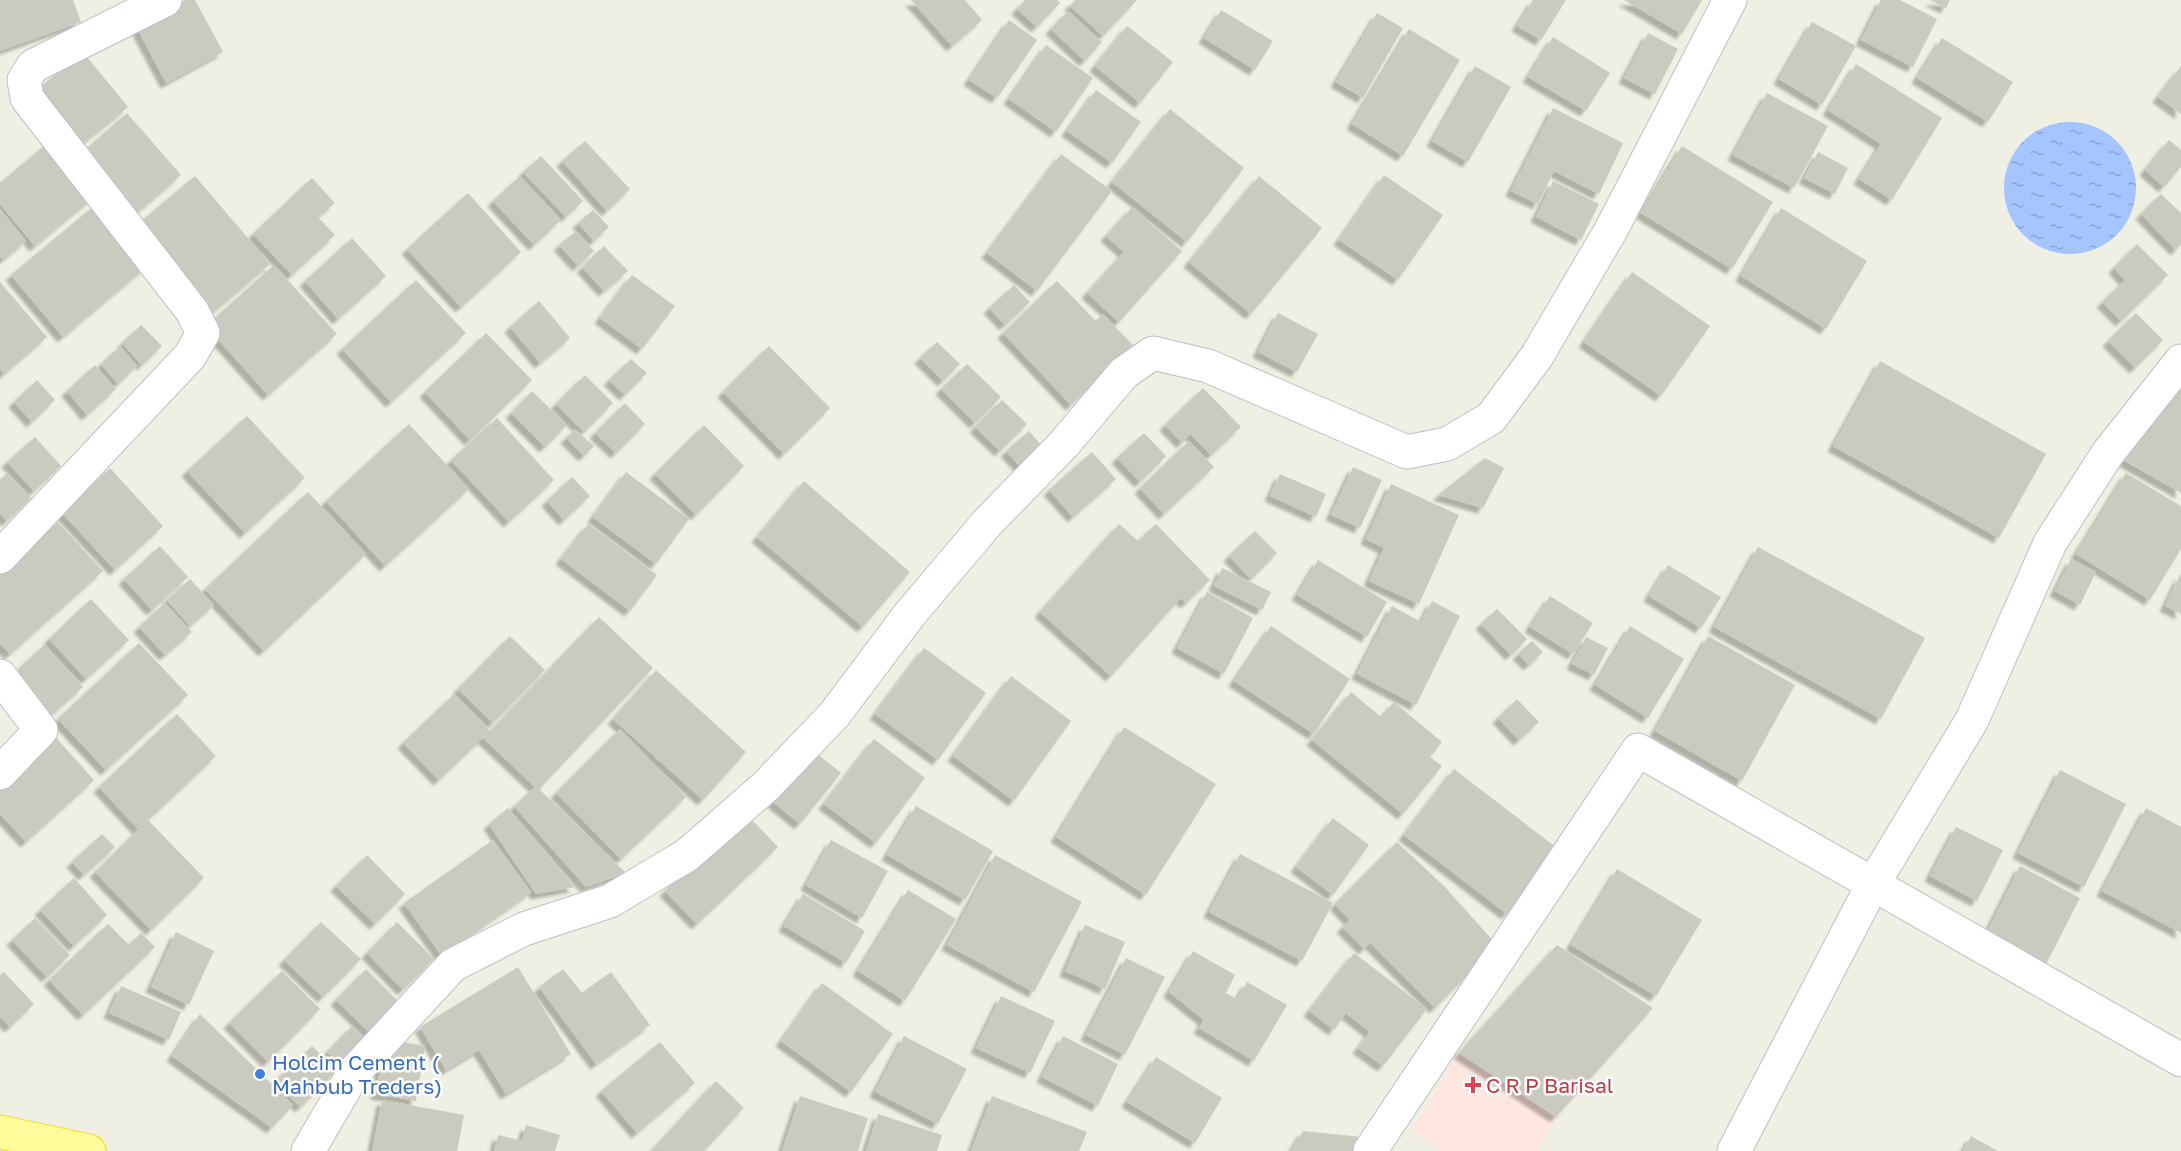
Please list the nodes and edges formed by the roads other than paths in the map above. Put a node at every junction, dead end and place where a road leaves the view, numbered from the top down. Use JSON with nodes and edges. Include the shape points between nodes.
{"nodes":[{"id":1,"x":165,"y":0,"type":"edge"},
{"id":2,"x":1730,"y":0,"type":"edge"},
{"id":3,"x":2181,"y":361,"type":"edge"},
{"id":4,"x":0,"y":557,"type":"edge"},
{"id":5,"x":0,"y":676,"type":"edge"},
{"id":6,"x":0,"y":772,"type":"edge"},
{"id":7,"x":1873,"y":884,"type":"junction"},
{"id":8,"x":2181,"y":1060,"type":"edge"},
{"id":9,"x":0,"y":1132,"type":"edge"},
{"id":10,"x":89,"y":1151,"type":"edge"},
{"id":11,"x":308,"y":1151,"type":"edge"},
{"id":12,"x":1370,"y":1151,"type":"edge"},
{"id":13,"x":1734,"y":1151,"type":"edge"}],
"edges":[{"from":1,"to":4,"type":"street","via":[[33,66],[24,80],[27,98],[192,311],[203,333],[190,356]]},
{"from":2,"to":11,"type":"street","via":[[1611,230],[1537,356],[1491,418],[1447,444],[1407,452],[1208,366],[1153,353],[1124,373],[1064,445],[987,523],[910,614],[834,715],[765,787],[687,855],[610,901],[524,929],[453,965],[355,1071]]},
{"from":3,"to":7,"type":"street","via":[[2108,453],[2050,543],[1972,720]]},
{"from":5,"to":6,"type":"street","via":[[41,730]]},
{"from":7,"to":8,"type":"street"},
{"from":7,"to":12,"type":"street","via":[[1638,750]]},
{"from":7,"to":13,"type":"street"},
{"from":9,"to":10,"type":"highway"}]}
